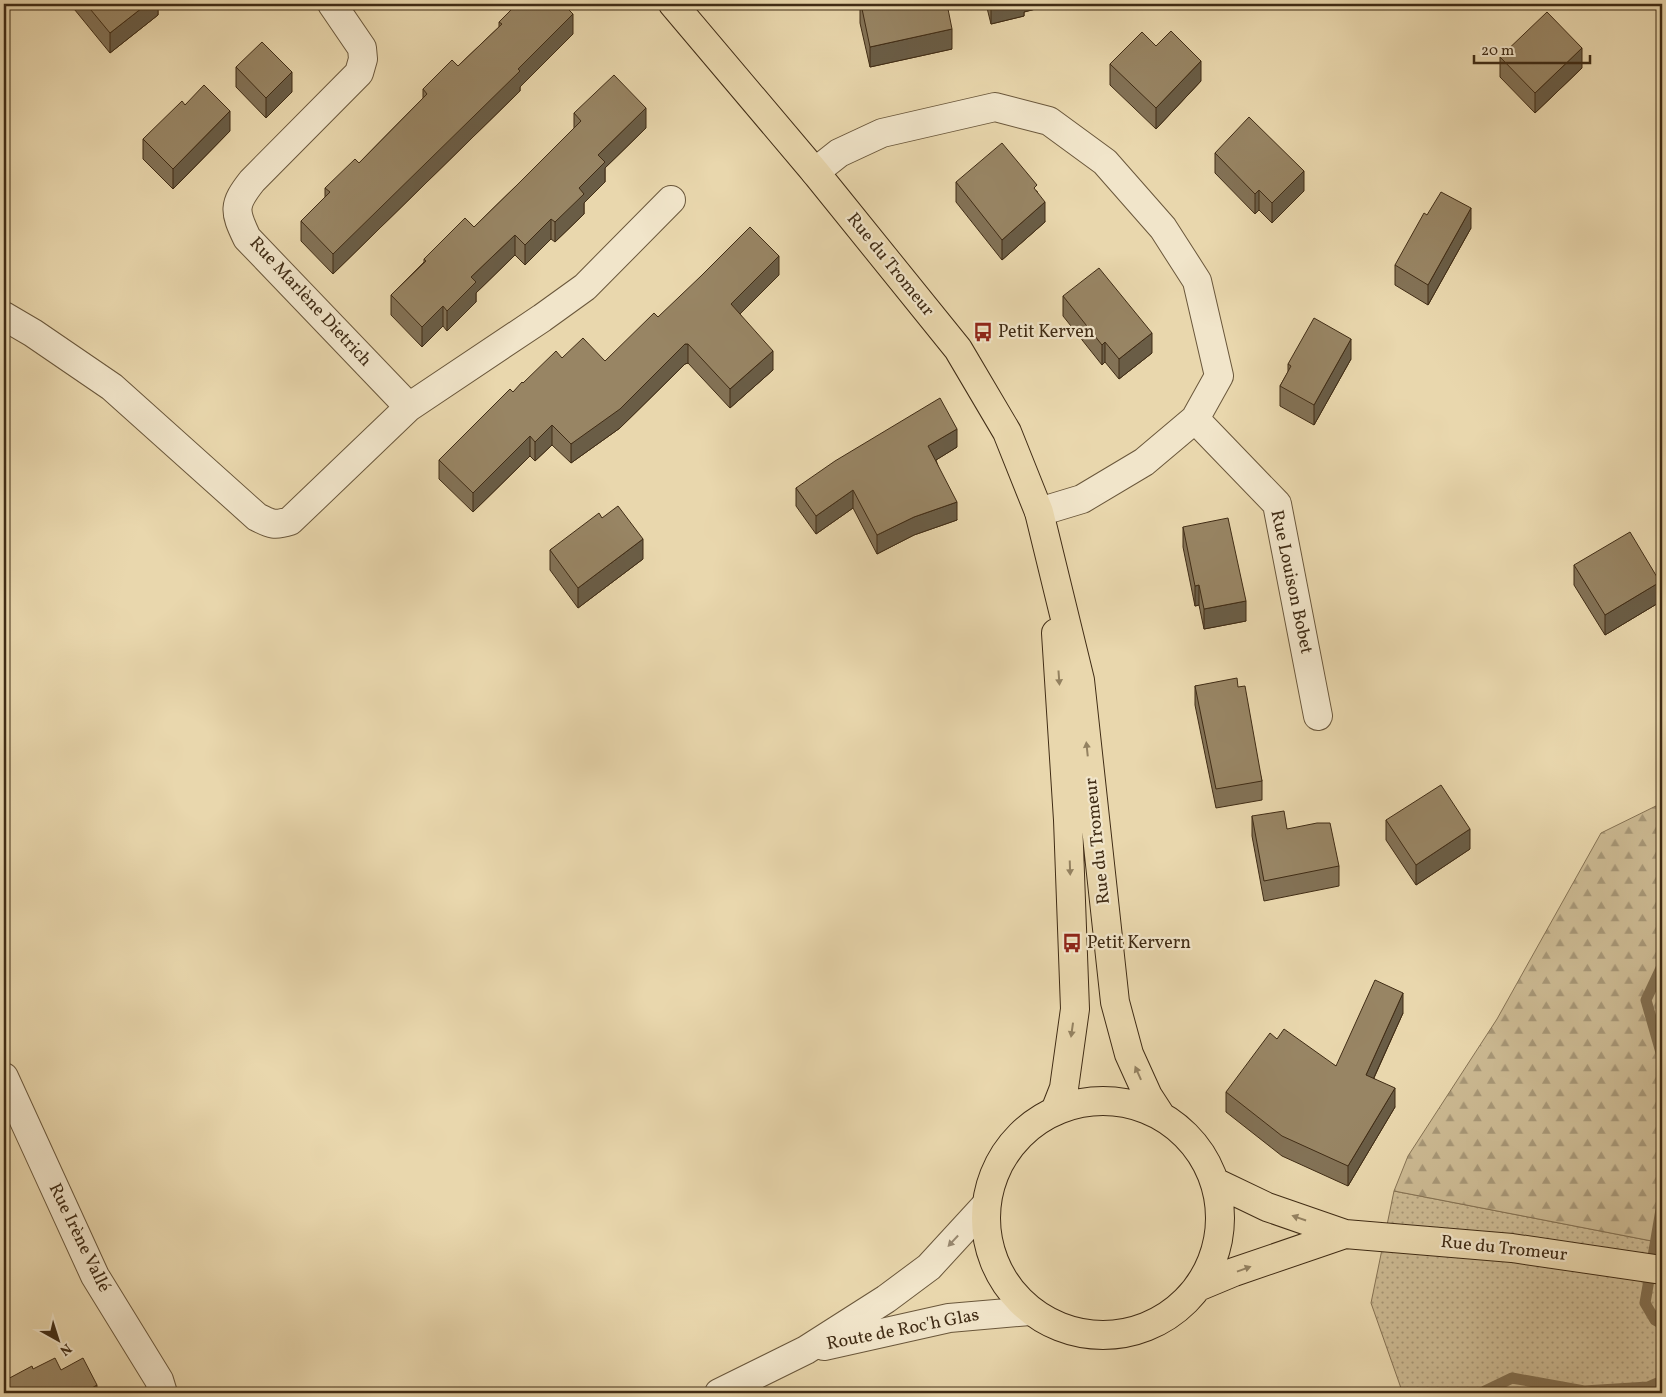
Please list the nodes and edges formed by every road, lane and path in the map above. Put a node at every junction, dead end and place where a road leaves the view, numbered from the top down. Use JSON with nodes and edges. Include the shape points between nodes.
{"nodes":[{"id":1,"x":332,"y":4,"type":"edge"},
{"id":2,"x":673,"y":4,"type":"edge"},
{"id":3,"x":814,"y":172,"type":"junction"},
{"id":4,"x":671,"y":200,"type":"dead end"},
{"id":5,"x":4,"y":316,"type":"edge"},
{"id":6,"x":409,"y":407,"type":"junction"},
{"id":7,"x":1195,"y":419,"type":"junction"},
{"id":8,"x":1039,"y":512,"type":"junction"},
{"id":9,"x":1051,"y":560,"type":"junction"},
{"id":10,"x":1318,"y":716,"type":"dead end"},
{"id":11,"x":4,"y":1077,"type":"edge"},
{"id":12,"x":1055,"y":1111,"type":"junction"},
{"id":13,"x":1161,"y":1116,"type":"junction"},
{"id":14,"x":1215,"y":1182,"type":"junction"},
{"id":15,"x":986,"y":1205,"type":"junction"},
{"id":16,"x":1345,"y":1234,"type":"junction"},
{"id":17,"x":1662,"y":1270,"type":"edge"},
{"id":18,"x":1198,"y":1287,"type":"junction"},
{"id":19,"x":1030,"y":1311,"type":"junction"},
{"id":20,"x":806,"y":1350,"type":"junction"},
{"id":21,"x":164,"y":1393,"type":"edge"},
{"id":22,"x":720,"y":1393,"type":"edge"}],
"edges":[{"from":1,"to":6,"type":"street","name":"Rue Marlène Dietrich","via":[[362,48],[359,73],[252,181],[240,196],[237,211],[247,238]]},
{"from":2,"to":3,"type":"main road","name":"Rue du Tromeur"},
{"from":3,"to":7,"type":"street","via":[[839,153],[882,133],[995,107],[1049,121],[1105,162],[1163,228],[1197,281],[1219,376]]},
{"from":3,"to":8,"type":"main road","name":"Rue du Tromeur","via":[[958,349],[1007,432]]},
{"from":4,"to":6,"type":"street","via":[[585,287]]},
{"from":5,"to":6,"type":"street","via":[[112,387],[257,517],[268,523],[277,525],[290,521]]},
{"from":7,"to":8,"type":"street","via":[[1144,462],[1082,499]]},
{"from":7,"to":10,"type":"street","name":"Rue Louison Bobet","via":[[1277,504]]},
{"from":8,"to":9,"type":"main road","name":"Rue du Tromeur"},
{"from":9,"to":12,"type":"main road","name":"Rue du Tromeur","one_way":true,"via":[[1068,820],[1075,1009],[1064,1088]]},
{"from":13,"to":9,"type":"main road","name":"Rue du Tromeur","one_way":true,"via":[[1129,1054],[1115,1002],[1080,680]]},
{"from":11,"to":21,"type":"street","name":"Rue Irène Vallé","via":[[95,1276]]},
{"from":12,"to":13,"type":"main road","via":[[1076,1104],[1120,1102]]},
{"from":12,"to":15,"type":"main road","via":[[1016,1140],[997,1166]]},
{"from":13,"to":14,"type":"main road","via":[[1184,1133],[1203,1156]]},
{"from":16,"to":14,"type":"main road","name":"Rue du Tromeur","one_way":true,"via":[[1267,1207]]},
{"from":14,"to":18,"type":"main road","via":[[1220,1209],[1219,1236],[1212,1263]]},
{"from":15,"to":19,"type":"main road","via":[[986,1235],[994,1264],[1009,1290]]},
{"from":15,"to":20,"type":"street","name":"Route de Roc'h Glas","one_way":true,"via":[[929,1267]]},
{"from":16,"to":17,"type":"main road","name":"Rue du Tromeur","via":[[1512,1248]]},
{"from":18,"to":16,"type":"main road","name":"Rue du Tromeur","one_way":true},
{"from":18,"to":19,"type":"main road","via":[[1176,1310],[1150,1326],[1119,1335],[1087,1335],[1057,1327]]},
{"from":19,"to":20,"type":"street","name":"Route de Roc'h Glas","via":[[949,1318]]},
{"from":20,"to":22,"type":"street","name":"Route de Roc'h Glas"}]}
